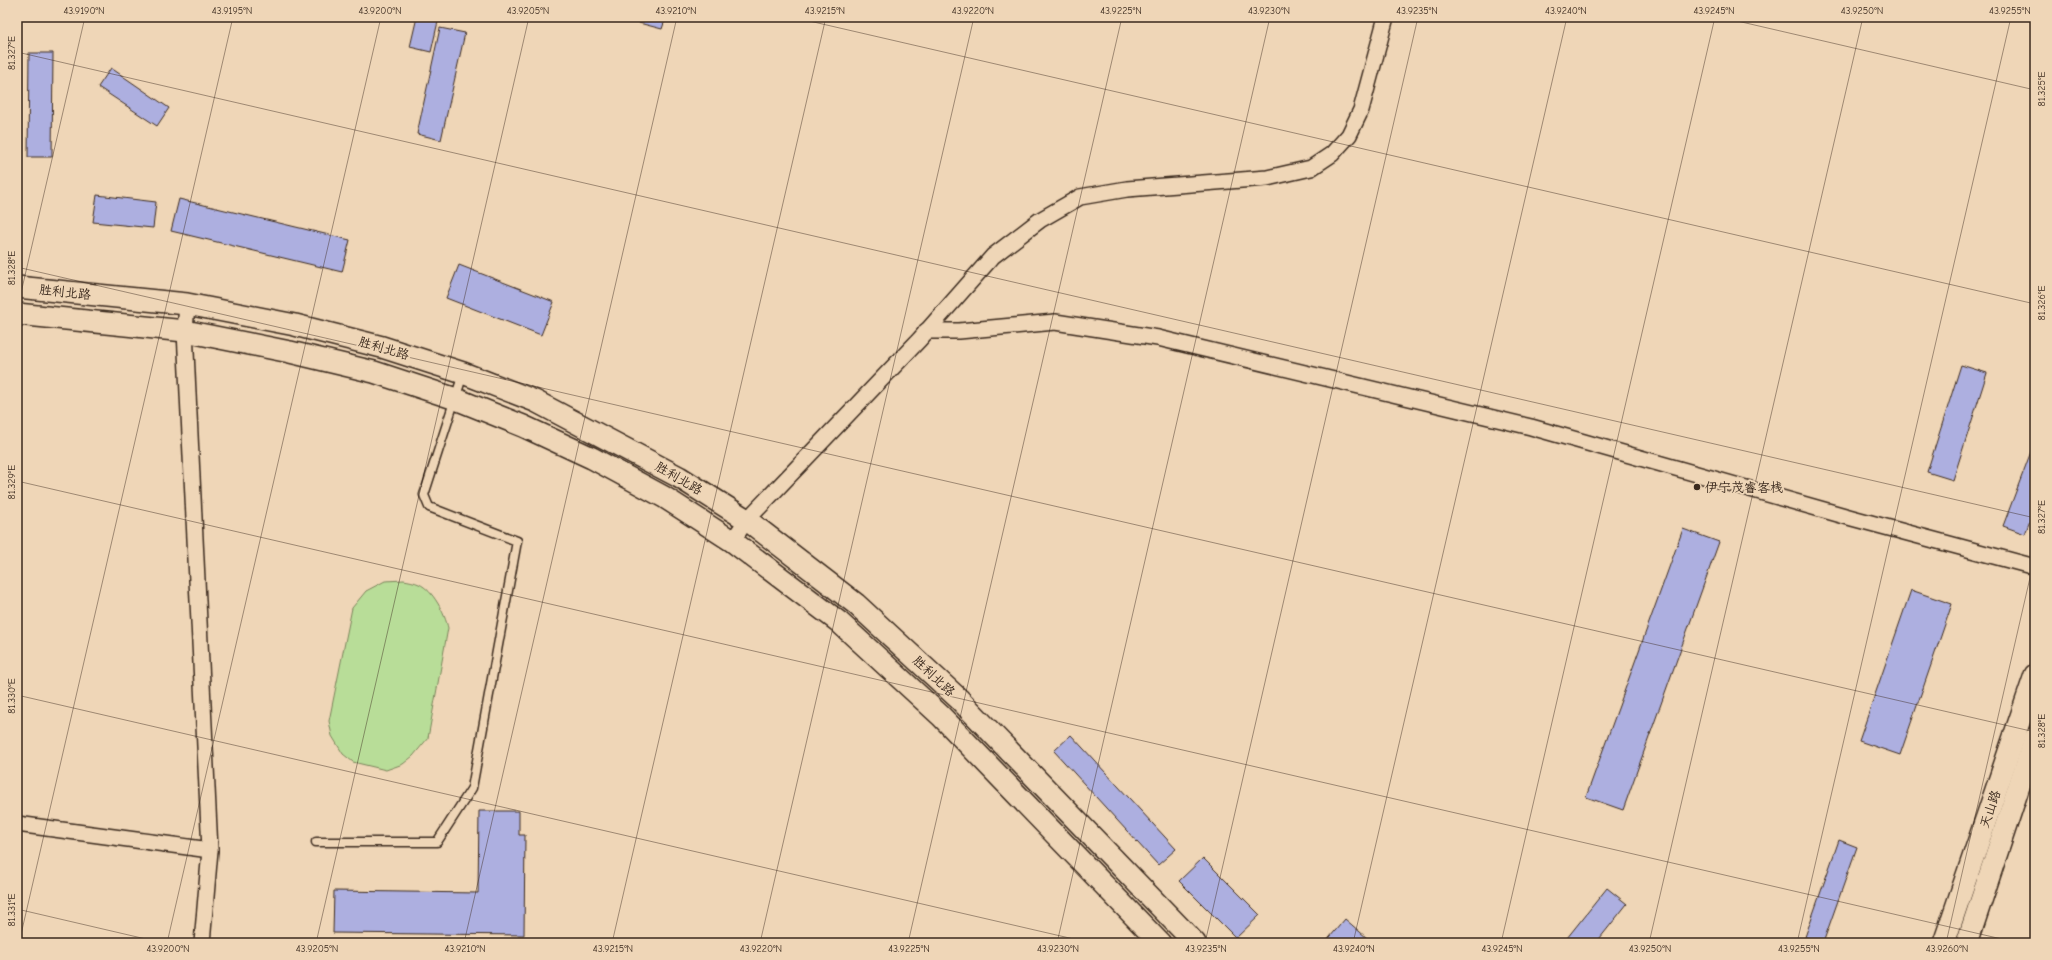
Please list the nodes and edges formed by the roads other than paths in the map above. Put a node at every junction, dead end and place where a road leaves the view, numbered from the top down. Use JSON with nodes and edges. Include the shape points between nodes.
{"nodes":[{"id":1,"x":1386,"y":17,"type":"edge"},
{"id":2,"x":17,"y":287,"type":"edge"},
{"id":3,"x":187,"y":304,"type":"junction"},
{"id":4,"x":17,"y":314,"type":"edge"},
{"id":5,"x":185,"y":331,"type":"junction"},
{"id":6,"x":926,"y":331,"type":"junction"},
{"id":7,"x":463,"y":373,"type":"junction"},
{"id":8,"x":456,"y":399,"type":"junction"},
{"id":9,"x":747,"y":520,"type":"junction"},
{"id":10,"x":732,"y":541,"type":"junction"},
{"id":11,"x":2035,"y":567,"type":"edge"},
{"id":12,"x":2035,"y":675,"type":"edge"},
{"id":13,"x":2035,"y":738,"type":"edge"},
{"id":14,"x":17,"y":824,"type":"edge"},
{"id":15,"x":316,"y":842,"type":"dead end"},
{"id":16,"x":210,"y":850,"type":"junction"},
{"id":17,"x":202,"y":943,"type":"edge"},
{"id":18,"x":1160,"y":943,"type":"edge"},
{"id":19,"x":1195,"y":943,"type":"edge"},
{"id":20,"x":1944,"y":943,"type":"edge"},
{"id":21,"x":1967,"y":943,"type":"edge"}],
"edges":[{"from":1,"to":6,"type":"street","via":[[1361,110],[1349,135],[1332,154],[1311,168],[1267,178],[1127,189],[1080,197],[1040,220],[993,256]]},
{"from":2,"to":3,"type":"main road","name":"胜利北路"},
{"from":3,"to":5,"type":"street"},
{"from":3,"to":7,"type":"main road","name":"胜利北路","via":[[295,325]]},
{"from":4,"to":5,"type":"main road","name":"胜利北路"},
{"from":5,"to":8,"type":"main road","name":"胜利北路","via":[[374,372]]},
{"from":5,"to":16,"type":"street"},
{"from":6,"to":9,"type":"street"},
{"from":6,"to":11,"type":"street","via":[[959,331],[1055,322],[1158,338],[1531,426],[1852,518]]},
{"from":7,"to":8,"type":"lane"},
{"from":7,"to":9,"type":"main road","name":"胜利北路","via":[[535,401],[605,437],[679,477]]},
{"from":8,"to":10,"type":"main road","name":"胜利北路","via":[[592,458],[664,497]]},
{"from":8,"to":15,"type":"lane","via":[[424,495],[429,507],[516,541],[472,788],[437,842]]},
{"from":9,"to":10,"type":"street"},
{"from":9,"to":19,"type":"main road","name":"胜利北路","via":[[856,604],[959,699]]},
{"from":10,"to":18,"type":"main road","name":"胜利北路","via":[[839,622],[941,716]]},
{"from":12,"to":20,"type":"main road","name":"天山路"},
{"from":13,"to":21,"type":"main road","name":"天山路"},
{"from":14,"to":16,"type":"street"},
{"from":16,"to":17,"type":"street"}]}
